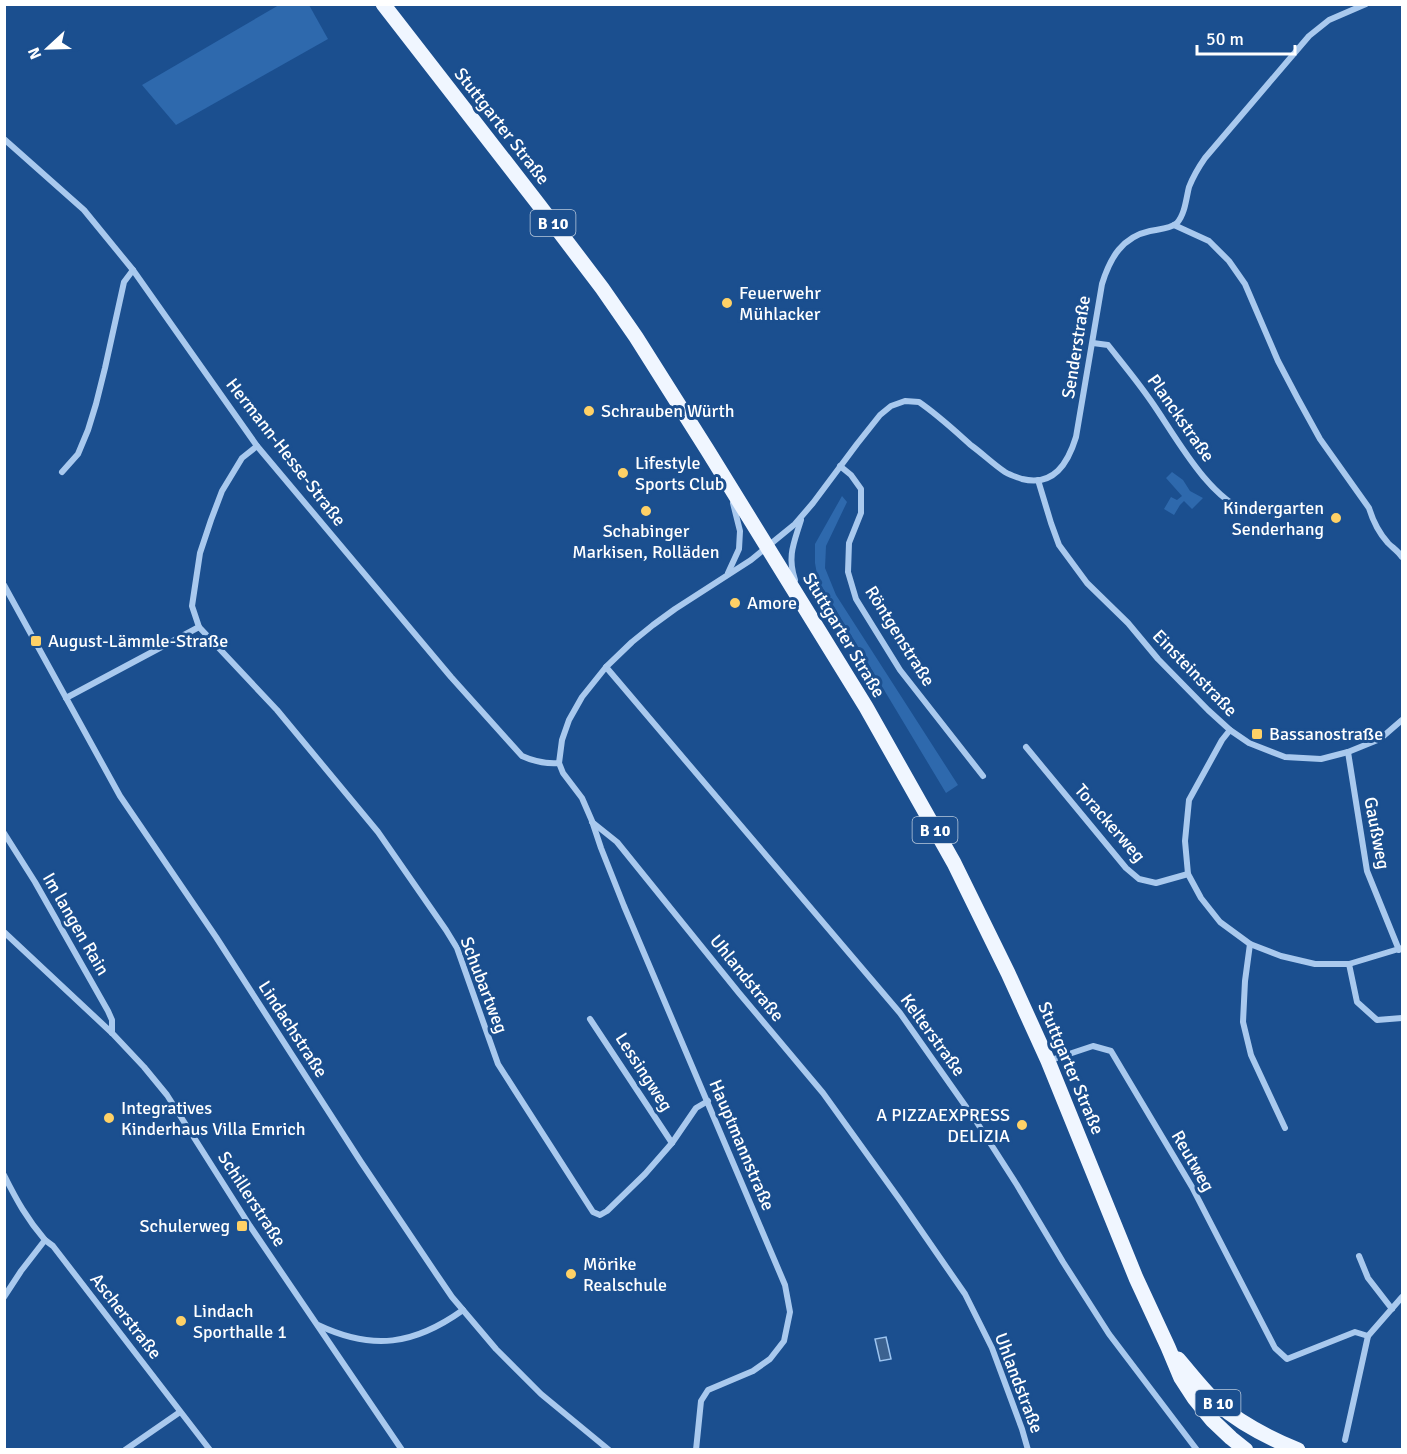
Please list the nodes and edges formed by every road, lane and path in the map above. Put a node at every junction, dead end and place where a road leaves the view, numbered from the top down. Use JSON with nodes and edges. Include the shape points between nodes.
{"nodes":[{"id":1,"x":383,"y":4,"type":"edge"},
{"id":2,"x":1366,"y":4,"type":"edge"},
{"id":3,"x":4,"y":139,"type":"edge"},
{"id":4,"x":1174,"y":225,"type":"junction"},
{"id":5,"x":133,"y":270,"type":"junction"},
{"id":6,"x":1093,"y":343,"type":"junction"},
{"id":7,"x":257,"y":446,"type":"junction"},
{"id":8,"x":840,"y":466,"type":"junction"},
{"id":9,"x":62,"y":472,"type":"dead end"},
{"id":10,"x":721,"y":472,"type":"junction"},
{"id":11,"x":1038,"y":480,"type":"junction"},
{"id":12,"x":1248,"y":512,"type":"dead end"},
{"id":13,"x":802,"y":517,"type":"junction"},
{"id":14,"x":767,"y":548,"type":"junction"},
{"id":15,"x":1402,"y":557,"type":"edge"},
{"id":16,"x":728,"y":573,"type":"junction"},
{"id":17,"x":4,"y":585,"type":"edge"},
{"id":18,"x":805,"y":608,"type":"junction"},
{"id":19,"x":200,"y":627,"type":"junction"},
{"id":20,"x":606,"y":667,"type":"junction"},
{"id":21,"x":66,"y":698,"type":"junction"},
{"id":22,"x":1402,"y":720,"type":"edge"},
{"id":23,"x":1230,"y":730,"type":"junction"},
{"id":24,"x":1026,"y":747,"type":"dead end"},
{"id":25,"x":1348,"y":752,"type":"junction"},
{"id":26,"x":559,"y":763,"type":"junction"},
{"id":27,"x":983,"y":776,"type":"dead end"},
{"id":28,"x":592,"y":821,"type":"junction"},
{"id":29,"x":4,"y":833,"type":"edge"},
{"id":30,"x":1188,"y":874,"type":"junction"},
{"id":31,"x":4,"y":932,"type":"edge"},
{"id":32,"x":1250,"y":944,"type":"junction"},
{"id":33,"x":1401,"y":949,"type":"edge"},
{"id":34,"x":1349,"y":964,"type":"junction"},
{"id":35,"x":590,"y":1018,"type":"dead end"},
{"id":36,"x":1402,"y":1018,"type":"edge"},
{"id":37,"x":112,"y":1033,"type":"junction"},
{"id":38,"x":1048,"y":1061,"type":"junction"},
{"id":39,"x":708,"y":1101,"type":"junction"},
{"id":40,"x":1285,"y":1128,"type":"dead end"},
{"id":41,"x":672,"y":1143,"type":"junction"},
{"id":42,"x":4,"y":1175,"type":"edge"},
{"id":43,"x":45,"y":1240,"type":"junction"},
{"id":44,"x":1359,"y":1256,"type":"dead end"},
{"id":45,"x":4,"y":1297,"type":"edge"},
{"id":46,"x":1402,"y":1297,"type":"edge"},
{"id":47,"x":463,"y":1310,"type":"junction"},
{"id":48,"x":1392,"y":1310,"type":"junction"},
{"id":49,"x":317,"y":1324,"type":"junction"},
{"id":50,"x":1368,"y":1336,"type":"junction"},
{"id":51,"x":1168,"y":1347,"type":"junction"},
{"id":52,"x":180,"y":1412,"type":"junction"},
{"id":53,"x":1346,"y":1440,"type":"dead end"},
{"id":54,"x":1236,"y":1444,"type":"edge"},
{"id":55,"x":125,"y":1449,"type":"edge"},
{"id":56,"x":210,"y":1449,"type":"edge"},
{"id":57,"x":402,"y":1449,"type":"edge"},
{"id":58,"x":609,"y":1449,"type":"edge"},
{"id":59,"x":696,"y":1449,"type":"edge"},
{"id":60,"x":1028,"y":1449,"type":"edge"},
{"id":61,"x":1197,"y":1449,"type":"edge"},
{"id":62,"x":1246,"y":1449,"type":"edge"},
{"id":63,"x":1298,"y":1449,"type":"edge"}],
"edges":[{"from":1,"to":10,"type":"main road","name":"Stuttgarter Straße","number":"B 10","via":[[602,288]]},
{"from":2,"to":4,"type":"street","via":[[1329,20],[1309,36],[1198,167],[1183,212]]},
{"from":3,"to":5,"type":"street","name":"Hermann-Hesse-Straße","via":[[78,203]]},
{"from":4,"to":6,"type":"street","name":"Senderstraße","via":[[1138,235],[1116,253],[1102,284]]},
{"from":4,"to":15,"type":"street","via":[[1209,241],[1245,284],[1278,361],[1320,439],[1369,508],[1373,522]]},
{"from":5,"to":7,"type":"street","name":"Hermann-Hesse-Straße"},
{"from":5,"to":9,"type":"street","via":[[124,282],[88,430],[78,454]]},
{"from":6,"to":11,"type":"street","name":"Senderstraße","via":[[1073,448],[1062,467],[1048,478]]},
{"from":6,"to":12,"type":"street","name":"Planckstraße","via":[[1108,345],[1209,482],[1224,498]]},
{"from":7,"to":19,"type":"street","via":[[242,458],[210,520],[192,606]]},
{"from":7,"to":26,"type":"street","name":"Hermann-Hesse-Straße","via":[[522,756],[546,764]]},
{"from":8,"to":11,"type":"street","via":[[880,416],[891,406],[912,400],[929,409],[1006,473]]},
{"from":8,"to":13,"type":"street"},
{"from":8,"to":27,"type":"street","name":"Röntgenstraße","via":[[861,489],[861,513],[849,543],[848,572],[856,599],[900,670]]},
{"from":10,"to":14,"type":"main road","name":"Stuttgarter Straße","number":"B 10"},
{"from":10,"to":16,"type":"street","via":[[740,531],[739,549]]},
{"from":11,"to":23,"type":"street","name":"Einsteinstraße","via":[[1059,545],[1087,583]]},
{"from":13,"to":14,"type":"street"},
{"from":13,"to":18,"type":"street","via":[[790,559]]},
{"from":14,"to":16,"type":"street"},
{"from":14,"to":18,"type":"main road","name":"Stuttgarter Straße","number":"B 10"},
{"from":16,"to":20,"type":"street","via":[[653,624]]},
{"from":17,"to":21,"type":"street","name":"Lindachstraße"},
{"from":18,"to":38,"type":"main road","name":"Stuttgarter Straße","number":"B 10","via":[[954,863]]},
{"from":19,"to":21,"type":"street"},
{"from":19,"to":41,"type":"street","name":"Schubartweg","via":[[278,710],[378,832],[446,930],[457,948],[498,1064],[593,1212],[600,1215],[607,1211]]},
{"from":20,"to":26,"type":"street","via":[[568,720]]},
{"from":20,"to":61,"type":"street","name":"Kelterstraße","via":[[900,1013],[976,1121],[1109,1334]]},
{"from":21,"to":47,"type":"street","name":"Lindachstraße","via":[[120,796],[407,1232]]},
{"from":22,"to":25,"type":"street","name":"Einsteinstraße","via":[[1380,739]]},
{"from":23,"to":25,"type":"street","name":"Einsteinstraße","via":[[1249,743],[1285,757],[1321,759]]},
{"from":23,"to":30,"type":"street","via":[[1188,800]]},
{"from":24,"to":30,"type":"street","name":"Torackerweg","via":[[1138,879],[1156,883]]},
{"from":25,"to":33,"type":"street","name":"Gaußweg","via":[[1367,871]]},
{"from":26,"to":28,"type":"street","name":"Uhlandstraße"},
{"from":28,"to":39,"type":"street","name":"Hauptmannstraße"},
{"from":28,"to":60,"type":"street","name":"Uhlandstraße","via":[[617,842],[823,1093],[900,1200],[965,1294],[992,1348]]},
{"from":29,"to":37,"type":"street","name":"Im langen Rain","via":[[108,1011]]},
{"from":30,"to":32,"type":"street","via":[[1220,922]]},
{"from":31,"to":37,"type":"street","name":"Schillerstraße"},
{"from":32,"to":34,"type":"street","via":[[1315,964]]},
{"from":32,"to":40,"type":"street","via":[[1243,1022],[1251,1055]]},
{"from":33,"to":34,"type":"street"},
{"from":34,"to":36,"type":"street","via":[[1356,1002],[1377,1020]]},
{"from":35,"to":41,"type":"street","name":"Lessingweg"},
{"from":37,"to":49,"type":"street","name":"Schillerstraße","via":[[167,1095]]},
{"from":38,"to":50,"type":"street","name":"Reutweg","via":[[1093,1046],[1111,1051],[1192,1187],[1275,1348],[1287,1359],[1354,1332]]},
{"from":38,"to":51,"type":"main road","name":"Stuttgarter Straße","number":"B 10"},
{"from":39,"to":41,"type":"street","name":"Schubartweg","via":[[696,1108]]},
{"from":39,"to":59,"type":"street","name":"Hauptmannstraße","via":[[785,1285],[790,1312],[784,1341],[770,1359],[753,1371],[708,1390],[701,1401]]},
{"from":42,"to":43,"type":"street","name":"Ascherstraße","via":[[18,1204]]},
{"from":43,"to":45,"type":"street"},
{"from":43,"to":52,"type":"street","name":"Ascherstraße"},
{"from":44,"to":48,"type":"street","via":[[1368,1278]]},
{"from":46,"to":48,"type":"street"},
{"from":47,"to":49,"type":"street","via":[[437,1327],[406,1339],[376,1342],[332,1332]]},
{"from":47,"to":58,"type":"street","name":"Lindachstraße","via":[[541,1394]]},
{"from":48,"to":50,"type":"street"},
{"from":49,"to":57,"type":"street","name":"Schillerstraße"},
{"from":50,"to":53,"type":"street"},
{"from":51,"to":54,"type":"main road","name":"Stuttgarter Straße","number":"B 10","via":[[1194,1398]]},
{"from":51,"to":63,"type":"main road","name":"Stuttgarter Straße","number":"B 10","via":[[1230,1414],[1267,1437]]},
{"from":52,"to":55,"type":"street"},
{"from":52,"to":56,"type":"street","name":"Ascherstraße"},
{"from":54,"to":62,"type":"main road","name":"Stuttgarter Straße","number":"B 10"}]}
